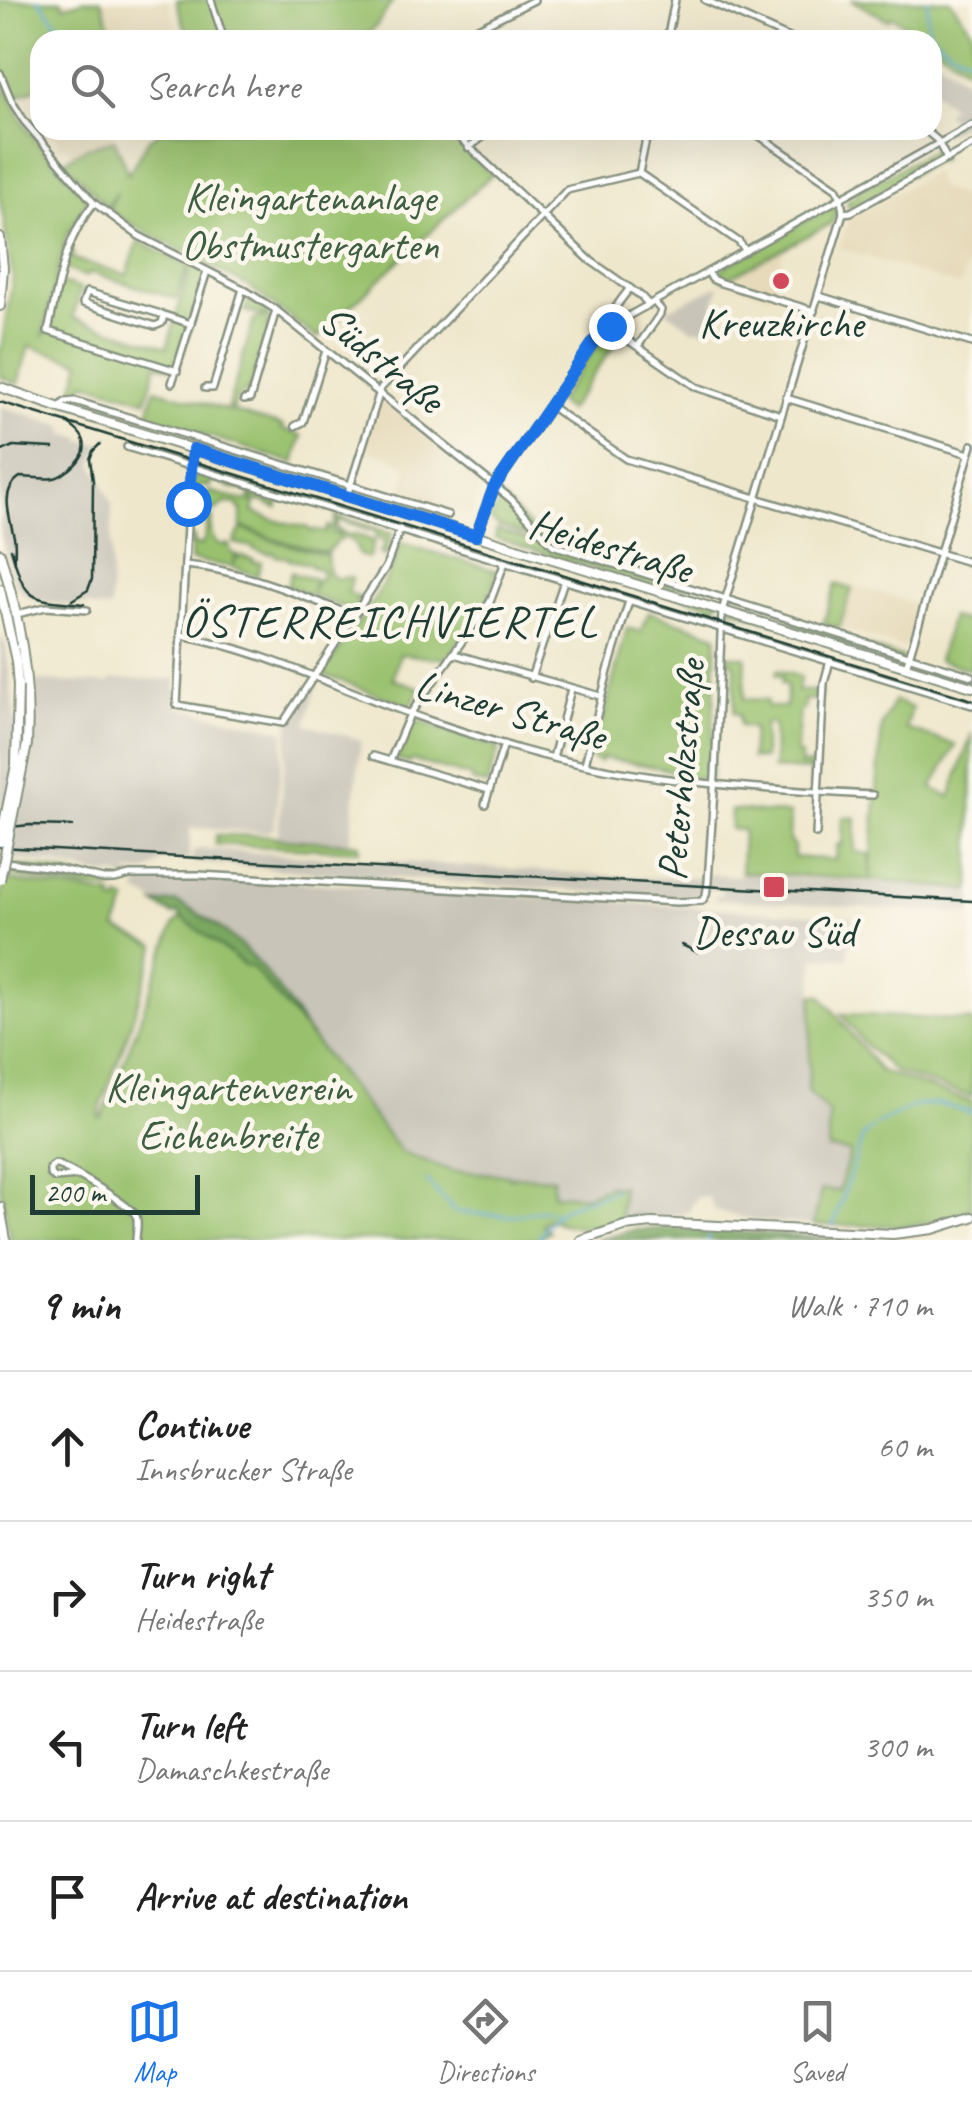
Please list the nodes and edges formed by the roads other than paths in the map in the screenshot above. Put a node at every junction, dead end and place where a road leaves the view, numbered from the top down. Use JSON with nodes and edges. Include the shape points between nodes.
{"nodes":[{"id":1,"x":211,"y":0,"type":"edge"},
{"id":2,"x":534,"y":0,"type":"edge"},
{"id":3,"x":675,"y":0,"type":"edge"},
{"id":4,"x":705,"y":0,"type":"edge"},
{"id":5,"x":221,"y":30,"type":"edge"},
{"id":6,"x":474,"y":30,"type":"edge"},
{"id":7,"x":669,"y":30,"type":"edge"},
{"id":8,"x":772,"y":30,"type":"edge"},
{"id":9,"x":0,"y":73,"type":"edge"},
{"id":10,"x":972,"y":125,"type":"edge"},
{"id":11,"x":30,"y":128,"type":"edge"},
{"id":12,"x":40,"y":140,"type":"edge"},
{"id":13,"x":460,"y":140,"type":"edge"},
{"id":14,"x":479,"y":140,"type":"edge"},
{"id":15,"x":646,"y":140,"type":"edge"},
{"id":16,"x":766,"y":140,"type":"edge"},
{"id":17,"x":935,"y":140,"type":"edge"},
{"id":18,"x":939,"y":144,"type":"junction"},
{"id":19,"x":972,"y":145,"type":"edge"},
{"id":20,"x":468,"y":148,"type":"junction"},
{"id":21,"x":948,"y":159,"type":"junction"},
{"id":22,"x":638,"y":173,"type":"junction"},
{"id":23,"x":841,"y":198,"type":"junction"},
{"id":24,"x":94,"y":203,"type":"junction"},
{"id":25,"x":842,"y":212,"type":"junction"},
{"id":26,"x":543,"y":216,"type":"junction"},
{"id":27,"x":0,"y":238,"type":"edge"},
{"id":28,"x":746,"y":251,"type":"junction"},
{"id":29,"x":207,"y":270,"type":"junction"},
{"id":30,"x":708,"y":272,"type":"junction"},
{"id":31,"x":630,"y":288,"type":"junction"},
{"id":32,"x":243,"y":289,"type":"junction"},
{"id":33,"x":819,"y":296,"type":"junction"},
{"id":34,"x":652,"y":303,"type":"junction"},
{"id":35,"x":0,"y":306,"type":"edge"},
{"id":36,"x":276,"y":310,"type":"junction"},
{"id":37,"x":814,"y":312,"type":"junction"},
{"id":38,"x":164,"y":315,"type":"junction"},
{"id":39,"x":191,"y":324,"type":"junction"},
{"id":40,"x":611,"y":326,"type":"junction"},
{"id":41,"x":972,"y":343,"type":"edge"},
{"id":42,"x":638,"y":346,"type":"junction"},
{"id":43,"x":326,"y":350,"type":"junction"},
{"id":44,"x":177,"y":371,"type":"junction"},
{"id":45,"x":172,"y":383,"type":"dead end"},
{"id":46,"x":0,"y":387,"type":"edge"},
{"id":47,"x":205,"y":388,"type":"dead end"},
{"id":48,"x":378,"y":392,"type":"junction"},
{"id":49,"x":786,"y":398,"type":"junction"},
{"id":50,"x":244,"y":400,"type":"dead end"},
{"id":51,"x":550,"y":406,"type":"junction"},
{"id":52,"x":60,"y":408,"type":"junction"},
{"id":53,"x":781,"y":414,"type":"junction"},
{"id":54,"x":295,"y":426,"type":"dead end"},
{"id":55,"x":972,"y":446,"type":"edge"},
{"id":56,"x":126,"y":447,"type":"dead end"},
{"id":57,"x":193,"y":449,"type":"junction"},
{"id":58,"x":970,"y":454,"type":"junction"},
{"id":59,"x":191,"y":466,"type":"junction"},
{"id":60,"x":351,"y":485,"type":"junction"},
{"id":61,"x":494,"y":487,"type":"junction"},
{"id":62,"x":347,"y":496,"type":"junction"},
{"id":63,"x":756,"y":498,"type":"junction"},
{"id":64,"x":448,"y":515,"type":"dead end"},
{"id":65,"x":400,"y":529,"type":"junction"},
{"id":66,"x":476,"y":536,"type":"junction"},
{"id":67,"x":550,"y":542,"type":"joint"},
{"id":68,"x":0,"y":553,"type":"edge"},
{"id":69,"x":939,"y":554,"type":"junction"},
{"id":70,"x":505,"y":562,"type":"junction"},
{"id":71,"x":972,"y":563,"type":"edge"},
{"id":72,"x":185,"y":566,"type":"junction"},
{"id":73,"x":564,"y":580,"type":"junction"},
{"id":74,"x":0,"y":588,"type":"edge"},
{"id":75,"x":725,"y":599,"type":"junction"},
{"id":76,"x":630,"y":601,"type":"junction"},
{"id":77,"x":87,"y":610,"type":"dead end"},
{"id":78,"x":722,"y":611,"type":"junction"},
{"id":79,"x":17,"y":614,"type":"junction"},
{"id":80,"x":354,"y":616,"type":"junction"},
{"id":81,"x":4,"y":618,"type":"edge"},
{"id":82,"x":722,"y":628,"type":"junction"},
{"id":83,"x":182,"y":635,"type":"junction"},
{"id":84,"x":454,"y":654,"type":"junction"},
{"id":85,"x":830,"y":662,"type":"junction"},
{"id":86,"x":907,"y":662,"type":"junction"},
{"id":87,"x":314,"y":676,"type":"junction"},
{"id":88,"x":972,"y":676,"type":"edge"},
{"id":89,"x":532,"y":678,"type":"junction"},
{"id":90,"x":23,"y":686,"type":"junction"},
{"id":91,"x":972,"y":687,"type":"edge"},
{"id":92,"x":571,"y":688,"type":"junction"},
{"id":93,"x":601,"y":696,"type":"junction"},
{"id":94,"x":972,"y":705,"type":"edge"},
{"id":95,"x":410,"y":714,"type":"junction"},
{"id":96,"x":504,"y":744,"type":"junction"},
{"id":97,"x":373,"y":756,"type":"dead end"},
{"id":98,"x":552,"y":758,"type":"junction"},
{"id":99,"x":390,"y":761,"type":"junction"},
{"id":100,"x":585,"y":764,"type":"junction"},
{"id":101,"x":715,"y":785,"type":"junction"},
{"id":102,"x":490,"y":790,"type":"junction"},
{"id":103,"x":818,"y":792,"type":"junction"},
{"id":104,"x":873,"y":795,"type":"dead end"},
{"id":105,"x":486,"y":804,"type":"dead end"},
{"id":106,"x":816,"y":834,"type":"dead end"},
{"id":107,"x":0,"y":842,"type":"edge"},
{"id":108,"x":0,"y":862,"type":"edge"},
{"id":109,"x":0,"y":880,"type":"edge"},
{"id":110,"x":79,"y":1176,"type":"junction"},
{"id":111,"x":0,"y":1207,"type":"edge"},
{"id":112,"x":972,"y":1217,"type":"edge"},
{"id":113,"x":6,"y":1240,"type":"edge"},
{"id":114,"x":136,"y":1240,"type":"edge"},
{"id":115,"x":581,"y":1240,"type":"edge"}],
"edges":[{"from":1,"to":5,"type":"street"},
{"from":2,"to":6,"type":"street"},
{"from":3,"to":7,"type":"street"},
{"from":4,"to":8,"type":"street"},
{"from":9,"to":11,"type":"street","name":"Südstraße"},
{"from":10,"to":18,"type":"street"},
{"from":12,"to":24,"type":"street","name":"Südstraße"},
{"from":13,"to":20,"type":"street"},
{"from":14,"to":20,"type":"street"},
{"from":15,"to":22,"type":"street"},
{"from":16,"to":23,"type":"street"},
{"from":17,"to":18,"type":"street"},
{"from":18,"to":21,"type":"street"},
{"from":18,"to":23,"type":"street"},
{"from":19,"to":21,"type":"street"},
{"from":20,"to":26,"type":"street"},
{"from":21,"to":25,"type":"street"},
{"from":22,"to":26,"type":"street","via":[[567,190]]},
{"from":22,"to":28,"type":"street"},
{"from":23,"to":25,"type":"street","name":"Peterholzstraße"},
{"from":23,"to":28,"type":"street"},
{"from":24,"to":29,"type":"street","name":"Südstraße","via":[[139,236]]},
{"from":24,"to":44,"type":"street","via":[[70,241],[48,330]]},
{"from":25,"to":33,"type":"street","name":"Peterholzstraße"},
{"from":26,"to":31,"type":"street"},
{"from":26,"to":48,"type":"street"},
{"from":27,"to":35,"type":"street"},
{"from":28,"to":30,"type":"street"},
{"from":29,"to":32,"type":"street","name":"Südstraße"},
{"from":29,"to":39,"type":"street"},
{"from":30,"to":34,"type":"street"},
{"from":30,"to":37,"type":"street","via":[[721,283]]},
{"from":31,"to":34,"type":"street"},
{"from":31,"to":40,"type":"street"},
{"from":32,"to":36,"type":"street","name":"Südstraße"},
{"from":32,"to":47,"type":"street","via":[[214,388]]},
{"from":33,"to":37,"type":"street","name":"Peterholzstraße"},
{"from":33,"to":41,"type":"street"},
{"from":34,"to":40,"type":"street"},
{"from":34,"to":42,"type":"street","via":[[660,314]]},
{"from":36,"to":43,"type":"street","name":"Südstraße"},
{"from":36,"to":50,"type":"street","via":[[250,399]]},
{"from":37,"to":49,"type":"street","name":"Peterholzstraße"},
{"from":38,"to":38,"type":"street","via":[[87,292],[83,304],[155,326]]},
{"from":38,"to":39,"type":"street"},
{"from":39,"to":44,"type":"street"},
{"from":40,"to":42,"type":"street"},
{"from":40,"to":51,"type":"street"},
{"from":42,"to":53,"type":"street","via":[[696,387]]},
{"from":43,"to":48,"type":"street","name":"Südstraße"},
{"from":43,"to":54,"type":"street","via":[[303,422]]},
{"from":44,"to":45,"type":"street"},
{"from":46,"to":52,"type":"street","name":"Heidestraße"},
{"from":48,"to":60,"type":"street"},
{"from":48,"to":61,"type":"street","name":"Südstraße"},
{"from":49,"to":53,"type":"street","name":"Peterholzstraße"},
{"from":49,"to":58,"type":"street"},
{"from":51,"to":61,"type":"street"},
{"from":51,"to":63,"type":"street","via":[[626,459]]},
{"from":52,"to":57,"type":"street","name":"Heidestraße"},
{"from":52,"to":60,"type":"street","name":"Heidestraße","via":[[74,400]]},
{"from":53,"to":63,"type":"street","name":"Peterholzstraße"},
{"from":55,"to":58,"type":"street"},
{"from":56,"to":59,"type":"street","name":"Heidestraße"},
{"from":57,"to":59,"type":"street"},
{"from":57,"to":62,"type":"street","name":"Heidestraße"},
{"from":58,"to":69,"type":"street"},
{"from":59,"to":65,"type":"street","name":"Heidestraße"},
{"from":59,"to":72,"type":"street"},
{"from":60,"to":62,"type":"street"},
{"from":60,"to":64,"type":"street","name":"Heidestraße"},
{"from":61,"to":66,"type":"street"},
{"from":61,"to":67,"type":"street","name":"Südstraße"},
{"from":62,"to":66,"type":"street","name":"Heidestraße"},
{"from":63,"to":69,"type":"street"},
{"from":63,"to":75,"type":"street","name":"Peterholzstraße"},
{"from":65,"to":70,"type":"street","name":"Heidestraße"},
{"from":65,"to":80,"type":"street","via":[[386,567]]},
{"from":66,"to":78,"type":"street","name":"Heidestraße"},
{"from":67,"to":75,"type":"street","name":"Heidestraße"},
{"from":68,"to":79,"type":"street"},
{"from":69,"to":71,"type":"street"},
{"from":69,"to":86,"type":"street"},
{"from":70,"to":73,"type":"street","name":"Heidestraße"},
{"from":70,"to":84,"type":"street","via":[[490,602]]},
{"from":72,"to":80,"type":"street","via":[[263,582]]},
{"from":72,"to":83,"type":"street"},
{"from":73,"to":76,"type":"street","name":"Heidestraße"},
{"from":73,"to":89,"type":"street","name":"Heidestraße"},
{"from":74,"to":81,"type":"street"},
{"from":75,"to":78,"type":"street","name":"Peterholzstraße"},
{"from":75,"to":86,"type":"street","name":"Heidestraße"},
{"from":76,"to":82,"type":"street","name":"Heidestraße"},
{"from":76,"to":93,"type":"street"},
{"from":77,"to":79,"type":"street"},
{"from":78,"to":82,"type":"street","name":"Peterholzstraße"},
{"from":78,"to":86,"type":"street","name":"Heidestraße"},
{"from":79,"to":81,"type":"street"},
{"from":79,"to":90,"type":"street"},
{"from":80,"to":87,"type":"street"},
{"from":81,"to":90,"type":"street"},
{"from":82,"to":85,"type":"street","name":"Heidestraße"},
{"from":82,"to":101,"type":"street","name":"Peterholzstraße"},
{"from":83,"to":87,"type":"street","name":"Linzer Straße"},
{"from":83,"to":87,"type":"street","via":[[177,705],[283,723]]},
{"from":84,"to":89,"type":"street"},
{"from":84,"to":95,"type":"street"},
{"from":85,"to":94,"type":"street","name":"Heidestraße"},
{"from":85,"to":103,"type":"street"},
{"from":86,"to":88,"type":"street","name":"Heidestraße"},
{"from":86,"to":91,"type":"street","name":"Heidestraße"},
{"from":87,"to":95,"type":"street","name":"Linzer Straße"},
{"from":89,"to":92,"type":"street"},
{"from":90,"to":107,"type":"street","bridge":true},
{"from":90,"to":109,"type":"street","bridge":true,"via":[[24,764]]},
{"from":92,"to":93,"type":"street"},
{"from":92,"to":98,"type":"street"},
{"from":93,"to":100,"type":"street"},
{"from":95,"to":96,"type":"street","name":"Linzer Straße"},
{"from":95,"to":99,"type":"street"},
{"from":96,"to":98,"type":"street","name":"Linzer Straße"},
{"from":96,"to":102,"type":"street"},
{"from":97,"to":99,"type":"street"},
{"from":98,"to":100,"type":"street","name":"Linzer Straße"},
{"from":99,"to":102,"type":"street"},
{"from":100,"to":101,"type":"street","name":"Linzer Straße"},
{"from":101,"to":103,"type":"street","name":"Linzer Straße"},
{"from":101,"to":108,"type":"street","name":"Peterholzstraße","via":[[706,895],[697,902],[199,875],[103,879]]},
{"from":102,"to":105,"type":"street"},
{"from":103,"to":104,"type":"street","name":"Linzer Straße"},
{"from":103,"to":106,"type":"street"},
{"from":110,"to":110,"type":"street","via":[[58,1164],[50,1168],[55,1178]]},
{"from":110,"to":114,"type":"street","via":[[134,1212]]},
{"from":111,"to":113,"type":"street"},
{"from":112,"to":115,"type":"street","via":[[882,1234],[652,1222]]}]}
